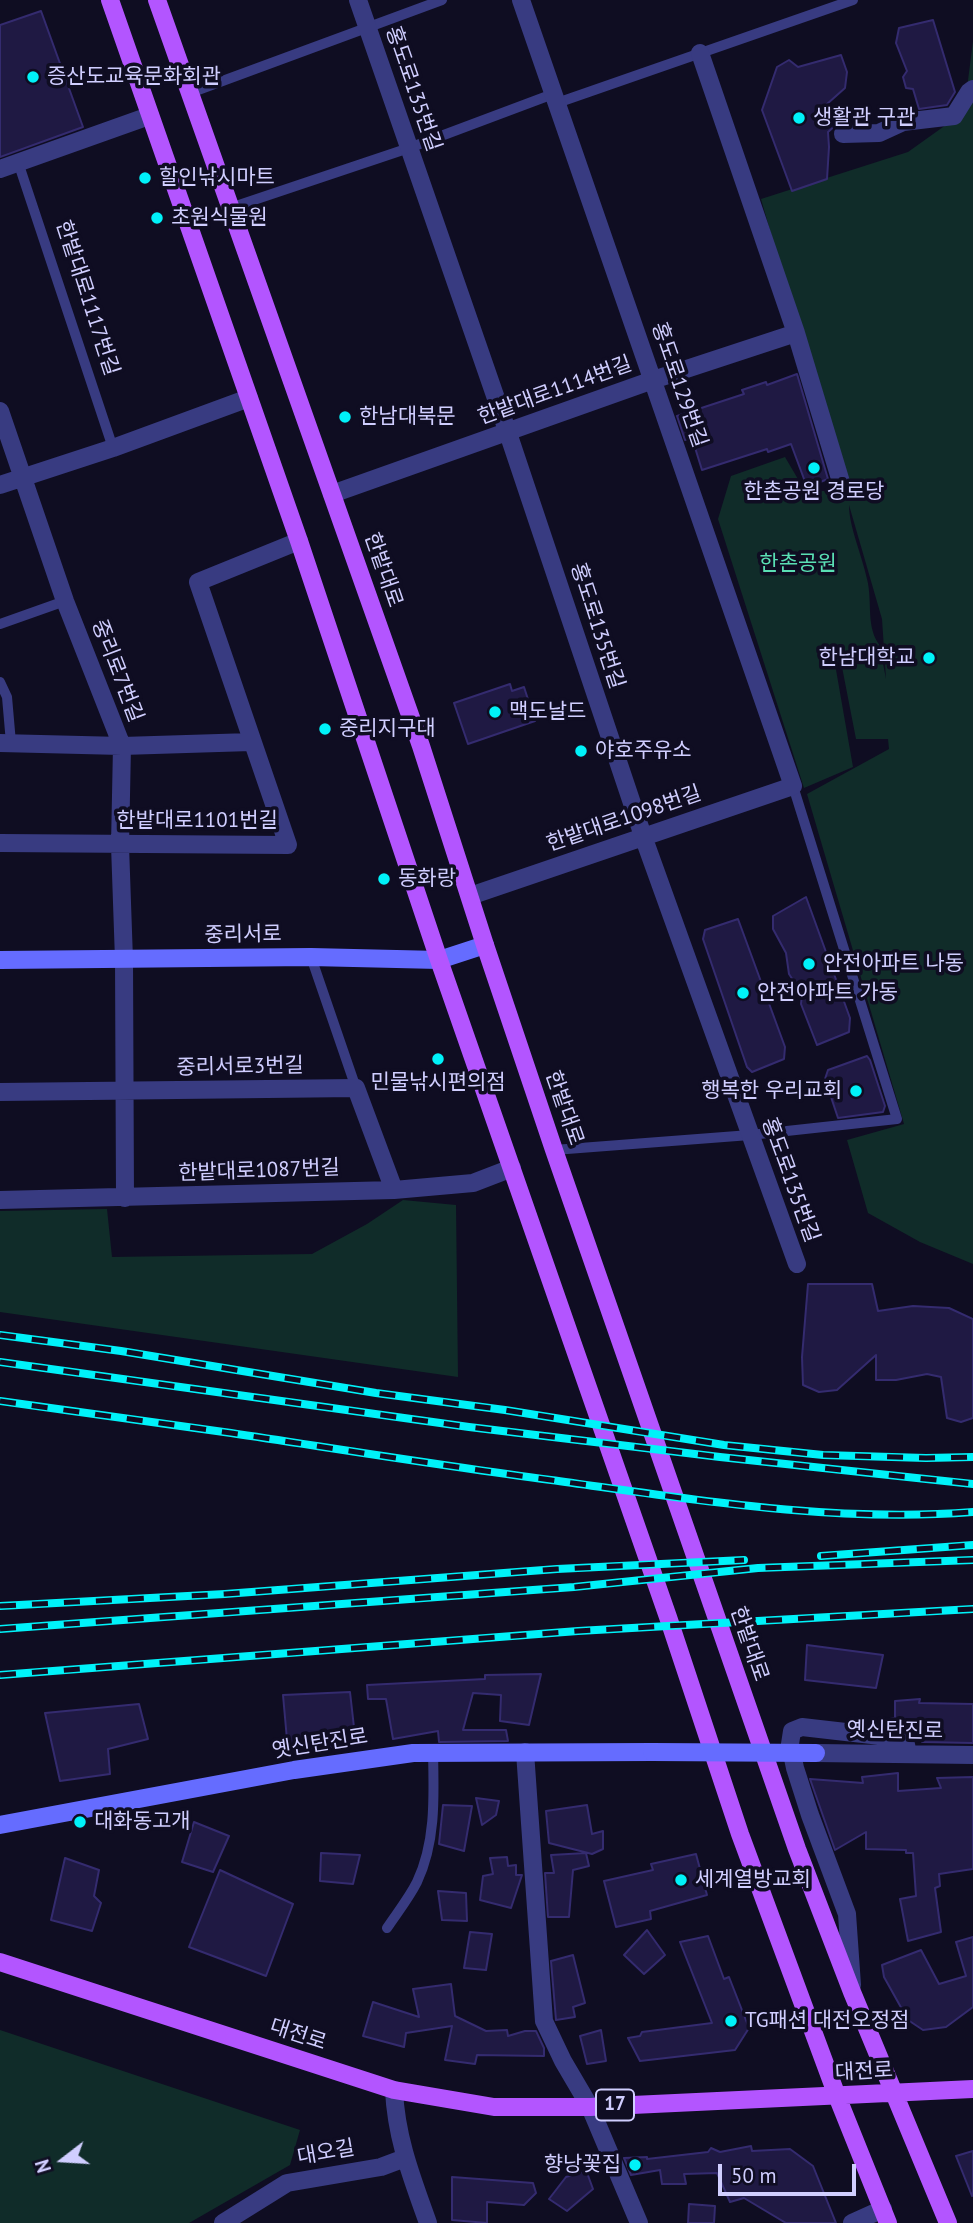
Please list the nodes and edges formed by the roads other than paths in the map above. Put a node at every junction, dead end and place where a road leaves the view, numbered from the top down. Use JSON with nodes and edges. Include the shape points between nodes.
{"nodes":[{"id":1,"x":110,"y":0,"type":"edge"},
{"id":2,"x":157,"y":0,"type":"edge"},
{"id":3,"x":358,"y":0,"type":"edge"},
{"id":4,"x":442,"y":0,"type":"edge"},
{"id":5,"x":521,"y":0,"type":"edge"},
{"id":6,"x":853,"y":0,"type":"edge"},
{"id":7,"x":368,"y":27,"type":"junction"},
{"id":8,"x":700,"y":53,"type":"junction"},
{"id":9,"x":973,"y":89,"type":"edge"},
{"id":10,"x":190,"y":93,"type":"junction"},
{"id":11,"x":555,"y":99,"type":"junction"},
{"id":12,"x":149,"y":116,"type":"junction"},
{"id":13,"x":843,"y":134,"type":"dead end"},
{"id":14,"x":409,"y":148,"type":"junction"},
{"id":15,"x":18,"y":162,"type":"junction"},
{"id":16,"x":0,"y":169,"type":"edge"},
{"id":17,"x":230,"y":208,"type":"junction"},
{"id":18,"x":796,"y":334,"type":"junction"},
{"id":19,"x":653,"y":380,"type":"junction"},
{"id":20,"x":249,"y":398,"type":"junction"},
{"id":21,"x":0,"y":411,"type":"edge"},
{"id":22,"x":508,"y":433,"type":"junction"},
{"id":23,"x":113,"y":448,"type":"junction"},
{"id":24,"x":23,"y":478,"type":"junction"},
{"id":25,"x":841,"y":482,"type":"dead end"},
{"id":26,"x":0,"y":485,"type":"edge"},
{"id":27,"x":332,"y":494,"type":"junction"},
{"id":28,"x":299,"y":541,"type":"junction"},
{"id":29,"x":65,"y":601,"type":"junction"},
{"id":30,"x":0,"y":624,"type":"edge"},
{"id":31,"x":0,"y":682,"type":"edge"},
{"id":32,"x":251,"y":742,"type":"junction"},
{"id":33,"x":6,"y":743,"type":"edge"},
{"id":34,"x":122,"y":746,"type":"junction"},
{"id":35,"x":793,"y":786,"type":"junction"},
{"id":36,"x":643,"y":836,"type":"junction"},
{"id":37,"x":0,"y":843,"type":"edge"},
{"id":38,"x":120,"y":845,"type":"junction"},
{"id":39,"x":470,"y":896,"type":"junction"},
{"id":40,"x":485,"y":945,"type":"junction"},
{"id":41,"x":311,"y":957,"type":"junction"},
{"id":42,"x":0,"y":960,"type":"edge"},
{"id":43,"x":124,"y":960,"type":"junction"},
{"id":44,"x":439,"y":960,"type":"junction"},
{"id":45,"x":356,"y":1088,"type":"junction"},
{"id":46,"x":125,"y":1091,"type":"junction"},
{"id":47,"x":0,"y":1092,"type":"edge"},
{"id":48,"x":750,"y":1135,"type":"junction"},
{"id":49,"x":554,"y":1150,"type":"junction"},
{"id":50,"x":512,"y":1168,"type":"junction"},
{"id":51,"x":394,"y":1190,"type":"junction"},
{"id":52,"x":125,"y":1198,"type":"junction"},
{"id":53,"x":0,"y":1200,"type":"edge"},
{"id":54,"x":797,"y":1264,"type":"dead end"},
{"id":55,"x":433,"y":1752,"type":"junction"},
{"id":56,"x":525,"y":1752,"type":"junction"},
{"id":57,"x":908,"y":1754,"type":"junction"},
{"id":58,"x":973,"y":1755,"type":"edge"},
{"id":59,"x":0,"y":1825,"type":"edge"},
{"id":60,"x":387,"y":1928,"type":"dead end"},
{"id":61,"x":0,"y":1962,"type":"edge"},
{"id":62,"x":852,"y":1992,"type":"junction"},
{"id":63,"x":973,"y":2089,"type":"edge"},
{"id":64,"x":394,"y":2090,"type":"junction"},
{"id":65,"x":894,"y":2094,"type":"junction"},
{"id":66,"x":837,"y":2096,"type":"junction"},
{"id":67,"x":590,"y":2106,"type":"junction"},
{"id":68,"x":405,"y":2158,"type":"junction"},
{"id":69,"x":886,"y":2216,"type":"edge"},
{"id":70,"x":223,"y":2223,"type":"edge"},
{"id":71,"x":428,"y":2223,"type":"edge"},
{"id":72,"x":639,"y":2223,"type":"edge"},
{"id":73,"x":852,"y":2223,"type":"edge"},
{"id":74,"x":948,"y":2223,"type":"edge"}],
"edges":[{"from":1,"to":12,"type":"main road"},
{"from":2,"to":10,"type":"main road","name":"한밭대로"},
{"from":3,"to":7,"type":"street","name":"홍도로135번길"},
{"from":4,"to":7,"type":"lane"},
{"from":5,"to":11,"type":"street","name":"홍도로129번길"},
{"from":6,"to":8,"type":"lane"},
{"from":7,"to":10,"type":"lane"},
{"from":7,"to":14,"type":"street","name":"홍도로135번길"},
{"from":8,"to":11,"type":"lane"},
{"from":8,"to":18,"type":"street"},
{"from":9,"to":13,"type":"street","via":[[954,116],[903,122],[879,133]]},
{"from":10,"to":17,"type":"main road","name":"한밭대로"},
{"from":11,"to":14,"type":"lane"},
{"from":11,"to":19,"type":"street","name":"홍도로129번길"},
{"from":12,"to":15,"type":"street"},
{"from":12,"to":20,"type":"main road"},
{"from":14,"to":17,"type":"lane"},
{"from":14,"to":22,"type":"street","name":"홍도로135번길"},
{"from":15,"to":16,"type":"street"},
{"from":15,"to":23,"type":"lane","name":"한밭대로1117번길"},
{"from":17,"to":27,"type":"main road","name":"한밭대로"},
{"from":18,"to":19,"type":"street","name":"한밭대로1114번길"},
{"from":18,"to":25,"type":"street"},
{"from":19,"to":22,"type":"street","name":"한밭대로1114번길"},
{"from":19,"to":35,"type":"street","name":"홍도로129번길"},
{"from":20,"to":23,"type":"street"},
{"from":20,"to":28,"type":"main road"},
{"from":21,"to":24,"type":"street","name":"중리로7번길"},
{"from":22,"to":27,"type":"street","name":"한밭대로1114번길"},
{"from":22,"to":36,"type":"street","name":"홍도로135번길"},
{"from":23,"to":24,"type":"street"},
{"from":24,"to":26,"type":"street"},
{"from":24,"to":29,"type":"street","name":"중리로7번길"},
{"from":27,"to":39,"type":"main road","name":"한밭대로"},
{"from":28,"to":32,"type":"street","via":[[198,582]]},
{"from":28,"to":44,"type":"main road"},
{"from":29,"to":30,"type":"lane"},
{"from":29,"to":34,"type":"street","name":"중리로7번길"},
{"from":31,"to":33,"type":"lane","via":[[7,697]]},
{"from":32,"to":34,"type":"street"},
{"from":32,"to":38,"type":"street","name":"한밭대로1101번길","via":[[288,845]]},
{"from":33,"to":34,"type":"street"},
{"from":34,"to":38,"type":"street","name":"중리로7번길"},
{"from":35,"to":36,"type":"street","name":"한밭대로1098번길"},
{"from":35,"to":48,"type":"lane","via":[[897,1119]]},
{"from":36,"to":39,"type":"street","name":"한밭대로1098번길"},
{"from":36,"to":48,"type":"street","name":"홍도로135번길"},
{"from":37,"to":38,"type":"street","name":"한밭대로1101번길"},
{"from":38,"to":43,"type":"street","name":"중리로7번길"},
{"from":39,"to":40,"type":"main road","name":"한밭대로"},
{"from":40,"to":44,"type":"street","name":"중리서로"},
{"from":40,"to":49,"type":"main road","name":"한밭대로"},
{"from":41,"to":43,"type":"street","name":"중리서로"},
{"from":41,"to":44,"type":"street","name":"중리서로"},
{"from":41,"to":45,"type":"lane"},
{"from":42,"to":43,"type":"street","name":"중리서로"},
{"from":43,"to":46,"type":"street"},
{"from":44,"to":50,"type":"main road"},
{"from":45,"to":46,"type":"street","name":"중리서로3번길"},
{"from":45,"to":51,"type":"street"},
{"from":46,"to":47,"type":"street","name":"중리서로3번길"},
{"from":46,"to":52,"type":"street"},
{"from":48,"to":49,"type":"lane"},
{"from":48,"to":54,"type":"street","name":"홍도로135번길"},
{"from":49,"to":62,"type":"main road","name":"한밭대로","via":[[797,1849]]},
{"from":50,"to":51,"type":"street","name":"한밭대로1087번길","via":[[473,1183]]},
{"from":50,"to":66,"type":"main road","via":[[740,1833]]},
{"from":51,"to":52,"type":"street","name":"한밭대로1087번길"},
{"from":52,"to":53,"type":"street","name":"한밭대로1087번길"},
{"from":55,"to":56,"type":"street","name":"옛신탄진로"},
{"from":55,"to":59,"type":"street","name":"옛신탄진로","via":[[294,1770]]},
{"from":55,"to":60,"type":"lane","via":[[434,1804],[428,1852],[416,1882]]},
{"from":56,"to":57,"type":"street","name":"옛신탄진로","bridge":true},
{"from":56,"to":67,"type":"street","via":[[544,2021]]},
{"from":57,"to":58,"type":"street","name":"옛신탄진로"},
{"from":57,"to":62,"type":"street","via":[[905,1740],[898,1738],[802,1727],[792,1731],[795,1768],[846,1914]]},
{"from":61,"to":64,"type":"main road","name":"대전로","number":"17"},
{"from":62,"to":65,"type":"main road","name":"한밭대로"},
{"from":63,"to":65,"type":"main road","name":"대전로","number":"17"},
{"from":64,"to":67,"type":"main road","name":"대전로","number":"17","via":[[494,2106]]},
{"from":64,"to":68,"type":"street","via":[[395,2120]]},
{"from":65,"to":66,"type":"main road","name":"대전로","number":"17"},
{"from":65,"to":74,"type":"main road","name":"한밭대로"},
{"from":66,"to":67,"type":"main road","name":"대전로","number":"17"},
{"from":66,"to":69,"type":"main road"},
{"from":67,"to":72,"type":"street"},
{"from":68,"to":70,"type":"street","name":"대오길","via":[[382,2167],[287,2183]]},
{"from":68,"to":71,"type":"street"},
{"from":69,"to":73,"type":"street"}]}
